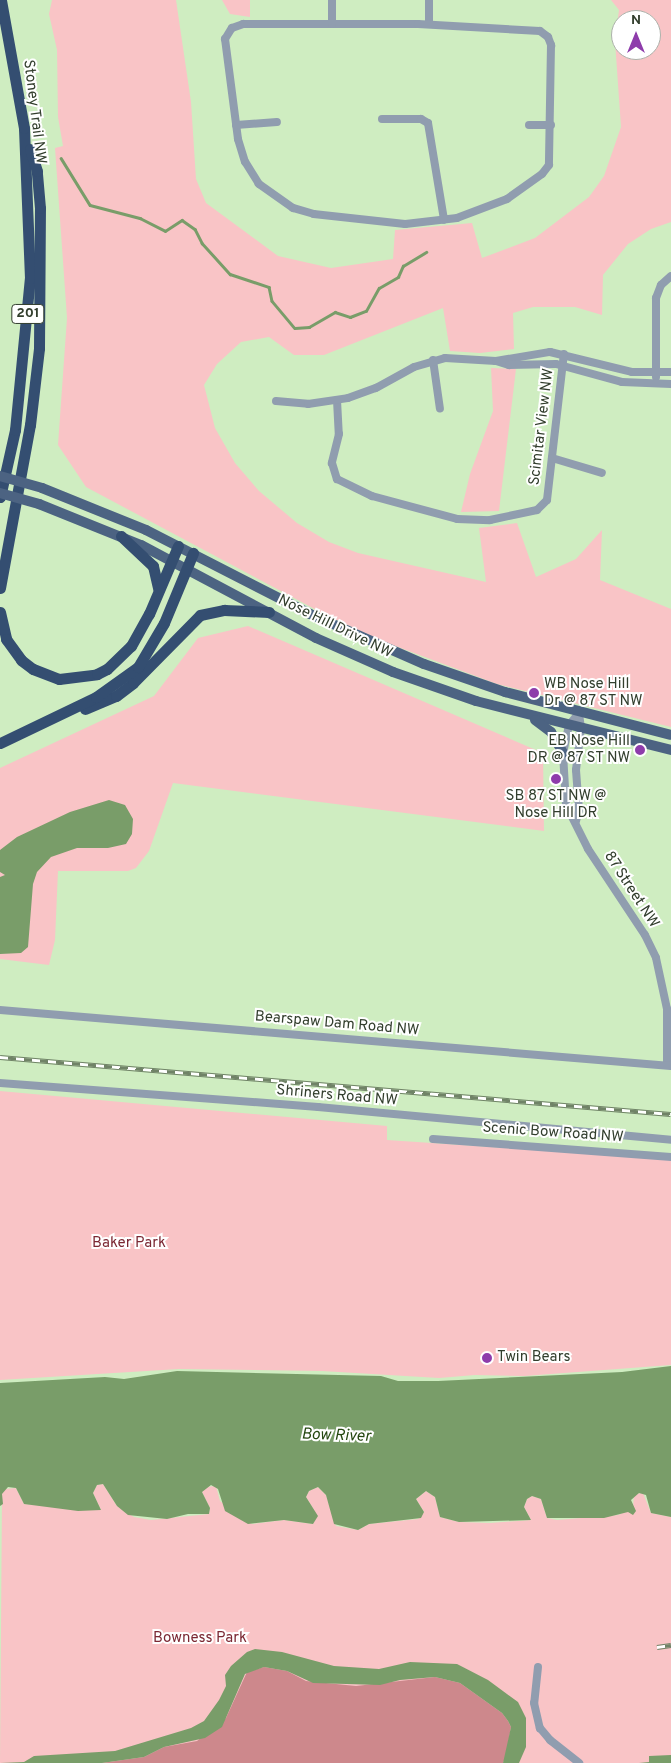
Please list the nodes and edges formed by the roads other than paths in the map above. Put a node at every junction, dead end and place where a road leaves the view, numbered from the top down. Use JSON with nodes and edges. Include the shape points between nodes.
{"nodes":[{"id":1,"x":1,"y":0,"type":"edge"},
{"id":2,"x":332,"y":0,"type":"edge"},
{"id":3,"x":428,"y":0,"type":"edge"},
{"id":4,"x":332,"y":24,"type":"junction"},
{"id":5,"x":429,"y":24,"type":"junction"},
{"id":6,"x":382,"y":119,"type":"dead end"},
{"id":7,"x":277,"y":122,"type":"dead end"},
{"id":8,"x":236,"y":125,"type":"junction"},
{"id":9,"x":529,"y":125,"type":"dead end"},
{"id":10,"x":551,"y":125,"type":"junction"},
{"id":11,"x":24,"y":128,"type":"junction"},
{"id":12,"x":444,"y":220,"type":"junction"},
{"id":13,"x":671,"y":276,"type":"edge"},
{"id":14,"x":564,"y":354,"type":"junction"},
{"id":15,"x":433,"y":360,"type":"junction"},
{"id":16,"x":496,"y":361,"type":"junction"},
{"id":17,"x":563,"y":365,"type":"junction"},
{"id":18,"x":656,"y":372,"type":"junction"},
{"id":19,"x":671,"y":372,"type":"edge"},
{"id":20,"x":656,"y":384,"type":"junction"},
{"id":21,"x":671,"y":384,"type":"edge"},
{"id":22,"x":337,"y":400,"type":"junction"},
{"id":23,"x":276,"y":401,"type":"dead end"},
{"id":24,"x":440,"y":409,"type":"dead end"},
{"id":25,"x":552,"y":458,"type":"junction"},
{"id":26,"x":602,"y":473,"type":"dead end"},
{"id":27,"x":0,"y":476,"type":"edge"},
{"id":28,"x":0,"y":493,"type":"edge"},
{"id":29,"x":0,"y":497,"type":"edge"},
{"id":30,"x":121,"y":536,"type":"junction"},
{"id":31,"x":178,"y":546,"type":"junction"},
{"id":32,"x":193,"y":553,"type":"junction"},
{"id":33,"x":171,"y":561,"type":"junction"},
{"id":34,"x":186,"y":569,"type":"junction"},
{"id":35,"x":0,"y":588,"type":"edge"},
{"id":36,"x":159,"y":590,"type":"junction"},
{"id":37,"x":0,"y":612,"type":"edge"},
{"id":38,"x":270,"y":612,"type":"junction"},
{"id":39,"x":579,"y":713,"type":"junction"},
{"id":40,"x":530,"y":716,"type":"junction"},
{"id":41,"x":40,"y":722,"type":"junction"},
{"id":42,"x":570,"y":725,"type":"junction"},
{"id":43,"x":581,"y":728,"type":"junction"},
{"id":44,"x":671,"y":735,"type":"edge"},
{"id":45,"x":0,"y":743,"type":"edge"},
{"id":46,"x":671,"y":750,"type":"edge"},
{"id":47,"x":563,"y":753,"type":"junction"},
{"id":48,"x":576,"y":821,"type":"junction"},
{"id":49,"x":0,"y":1010,"type":"edge"},
{"id":50,"x":669,"y":1043,"type":"edge"},
{"id":51,"x":669,"y":1065,"type":"edge"},
{"id":52,"x":0,"y":1083,"type":"edge"},
{"id":53,"x":433,"y":1139,"type":"dead end"},
{"id":54,"x":671,"y":1140,"type":"edge"},
{"id":55,"x":671,"y":1157,"type":"edge"},
{"id":56,"x":538,"y":1667,"type":"dead end"},
{"id":57,"x":579,"y":1763,"type":"edge"}],
"edges":[{"from":1,"to":11,"type":"highway","name":"Stoney Trail NW","number":"201"},
{"from":2,"to":4,"type":"street"},
{"from":3,"to":5,"type":"street"},
{"from":4,"to":5,"type":"street"},
{"from":4,"to":8,"type":"street","via":[[243,24],[232,28],[225,40]]},
{"from":5,"to":10,"type":"street","via":[[535,30],[545,34],[551,45]]},
{"from":6,"to":12,"type":"street","via":[[421,119],[428,123]]},
{"from":7,"to":8,"type":"street"},
{"from":8,"to":12,"type":"street","via":[[242,152],[253,176],[271,195],[293,208],[314,214],[405,224]]},
{"from":9,"to":10,"type":"street"},
{"from":10,"to":12,"type":"street","via":[[551,160],[542,174],[507,199],[483,210]]},
{"from":11,"to":29,"type":"highway","name":"Stoney Trail NW","number":"201","via":[[30,278],[15,430]]},
{"from":11,"to":35,"type":"highway","via":[[37,171],[40,208],[39,348],[30,425]]},
{"from":13,"to":18,"type":"street","via":[[661,285],[656,298]]},
{"from":14,"to":16,"type":"street","via":[[533,354]]},
{"from":14,"to":17,"type":"street","name":"Scimitar View NW"},
{"from":14,"to":18,"type":"street","via":[[625,370]]},
{"from":15,"to":16,"type":"street"},
{"from":15,"to":22,"type":"street","via":[[376,388]]},
{"from":15,"to":24,"type":"street"},
{"from":16,"to":17,"type":"street","via":[[509,366]]},
{"from":17,"to":20,"type":"street","via":[[622,382]]},
{"from":17,"to":25,"type":"street","name":"Scimitar View NW"},
{"from":18,"to":19,"type":"street"},
{"from":18,"to":20,"type":"street"},
{"from":20,"to":21,"type":"street"},
{"from":22,"to":23,"type":"street","via":[[308,404]]},
{"from":22,"to":25,"type":"street","name":"Scimitar View NW","via":[[340,426],[332,463],[337,479],[372,496],[447,516],[482,521],[537,510],[547,500]]},
{"from":25,"to":26,"type":"street"},
{"from":27,"to":31,"type":"main road","name":"Nose Hill Drive NW","bridge":true,"via":[[42,488],[120,518]]},
{"from":28,"to":30,"type":"main road","name":"Nose Hill Drive NW","bridge":true,"via":[[39,504]]},
{"from":30,"to":33,"type":"main road","name":"Nose Hill Drive NW"},
{"from":30,"to":36,"type":"highway","via":[[153,566]]},
{"from":31,"to":32,"type":"main road","name":"Nose Hill Drive NW"},
{"from":31,"to":33,"type":"highway"},
{"from":32,"to":34,"type":"highway"},
{"from":32,"to":39,"type":"main road","name":"Nose Hill Drive NW","via":[[310,614],[424,664],[472,682]]},
{"from":33,"to":34,"type":"main road","name":"Nose Hill Drive NW"},
{"from":33,"to":36,"type":"highway"},
{"from":34,"to":38,"type":"main road","name":"Nose Hill Drive NW"},
{"from":34,"to":41,"type":"highway","via":[[164,623],[138,667],[96,697]]},
{"from":36,"to":37,"type":"highway","via":[[131,646],[107,669],[86,677],[59,678],[33,669],[12,650]]},
{"from":38,"to":40,"type":"main road","name":"Nose Hill Drive NW","via":[[316,638],[393,672]]},
{"from":38,"to":41,"type":"highway","via":[[224,610],[200,615],[174,639],[150,669],[116,696]]},
{"from":39,"to":42,"type":"street","name":"87 Street NW"},
{"from":39,"to":43,"type":"street","name":"87 Street NW"},
{"from":39,"to":44,"type":"main road","name":"Nose Hill Drive NW"},
{"from":40,"to":42,"type":"main road","name":"Nose Hill Drive NW"},
{"from":40,"to":47,"type":"main road","via":[[551,732]]},
{"from":41,"to":45,"type":"highway"},
{"from":42,"to":43,"type":"main road","name":"Nose Hill Drive NW"},
{"from":42,"to":47,"type":"street","name":"87 Street NW"},
{"from":43,"to":46,"type":"main road","name":"Nose Hill Drive NW"},
{"from":43,"to":48,"type":"street","name":"87 Street NW","via":[[576,770],[579,810]]},
{"from":47,"to":48,"type":"street","name":"87 Street NW","via":[[566,805]]},
{"from":48,"to":50,"type":"street","name":"87 Street NW","via":[[588,849],[645,935],[656,958],[667,1009]]},
{"from":49,"to":51,"type":"street","name":"Bearspaw Dam Road NW"},
{"from":50,"to":51,"type":"street","name":"87 Street NW"},
{"from":52,"to":54,"type":"street","name":"Shriners Road NW"},
{"from":53,"to":55,"type":"street","name":"Scenic Bow Road NW"},
{"from":56,"to":57,"type":"street","via":[[534,1703],[540,1728]]}]}
